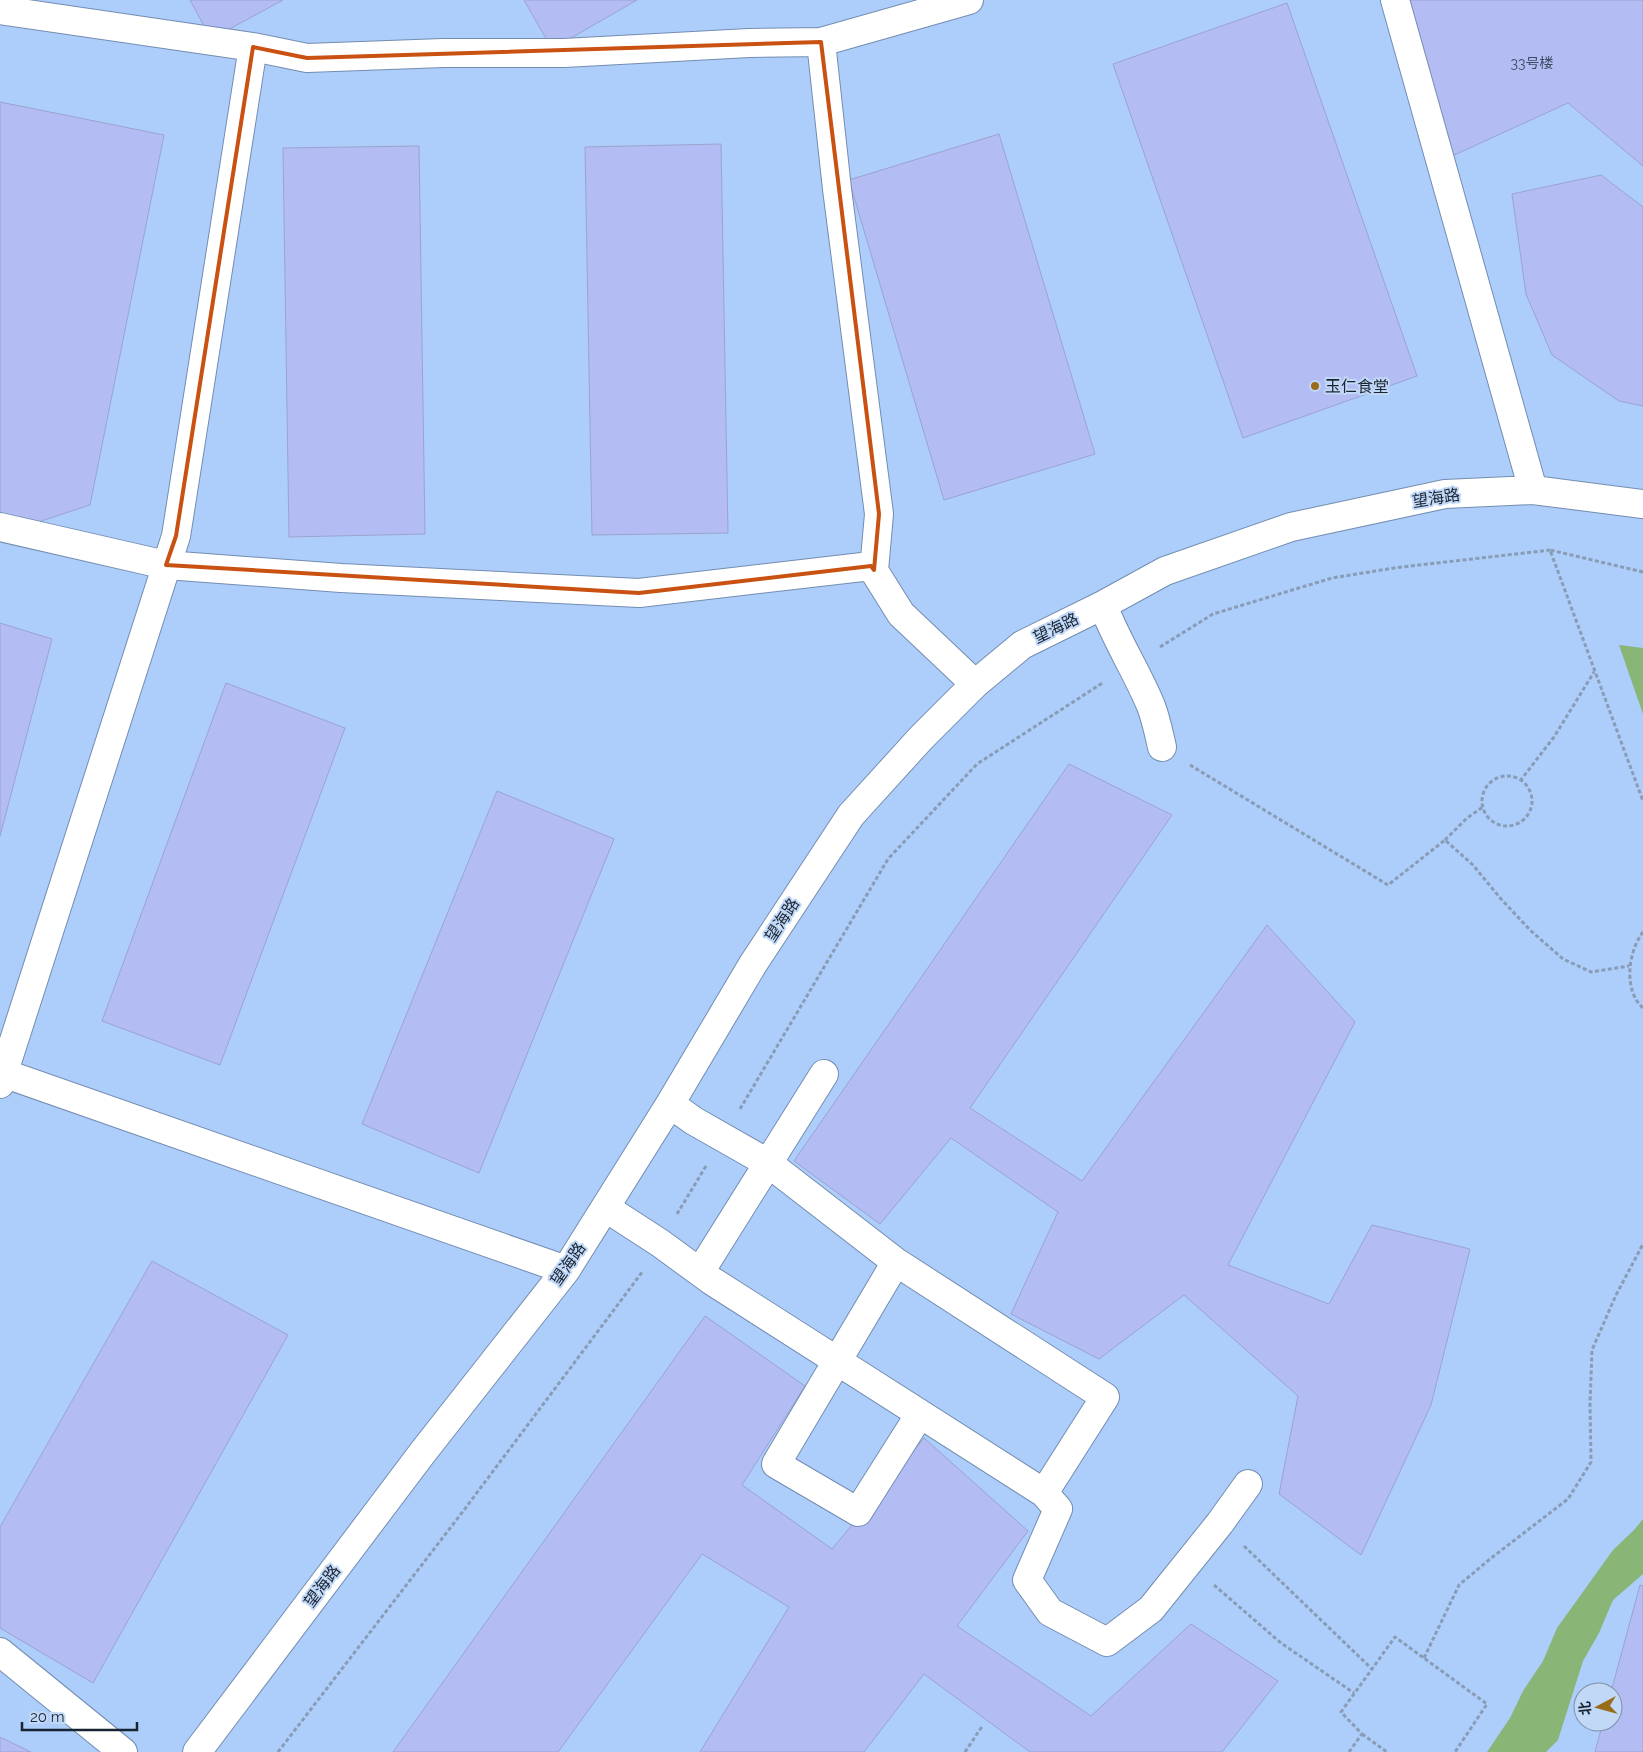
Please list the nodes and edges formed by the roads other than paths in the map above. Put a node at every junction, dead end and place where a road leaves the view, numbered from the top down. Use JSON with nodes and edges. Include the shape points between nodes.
{"nodes":[{"id":1,"x":968,"y":0,"type":"edge"},
{"id":2,"x":1395,"y":0,"type":"edge"},
{"id":3,"x":0,"y":10,"type":"edge"},
{"id":4,"x":821,"y":42,"type":"junction"},
{"id":5,"x":253,"y":47,"type":"junction"},
{"id":6,"x":1533,"y":490,"type":"junction"},
{"id":7,"x":1643,"y":504,"type":"edge"},
{"id":8,"x":0,"y":527,"type":"edge"},
{"id":9,"x":166,"y":565,"type":"junction"},
{"id":10,"x":874,"y":570,"type":"junction"},
{"id":11,"x":1104,"y":605,"type":"junction"},
{"id":12,"x":975,"y":684,"type":"junction"},
{"id":13,"x":1162,"y":747,"type":"road end"},
{"id":14,"x":824,"y":1074,"type":"dead end"},
{"id":15,"x":1,"y":1076,"type":"edge"},
{"id":16,"x":670,"y":1104,"type":"junction"},
{"id":17,"x":768,"y":1163,"type":"junction"},
{"id":18,"x":606,"y":1208,"type":"junction"},
{"id":19,"x":896,"y":1262,"type":"junction"},
{"id":20,"x":566,"y":1270,"type":"junction"},
{"id":21,"x":700,"y":1272,"type":"junction"},
{"id":22,"x":838,"y":1361,"type":"junction"},
{"id":23,"x":920,"y":1414,"type":"junction"},
{"id":24,"x":1248,"y":1484,"type":"dead end"},
{"id":25,"x":1044,"y":1493,"type":"junction"},
{"id":26,"x":0,"y":1652,"type":"edge"},
{"id":27,"x":123,"y":1752,"type":"edge"},
{"id":28,"x":197,"y":1752,"type":"edge"}],
"edges":[{"from":1,"to":4,"type":"street"},
{"from":2,"to":6,"type":"street"},
{"from":3,"to":5,"type":"street"},
{"from":4,"to":5,"type":"street","via":[[564,53],[307,58]]},
{"from":4,"to":10,"type":"street","via":[[879,514]]},
{"from":5,"to":9,"type":"street","via":[[176,536]]},
{"from":6,"to":7,"type":"street","name":"望海路"},
{"from":6,"to":11,"type":"street","name":"望海路","via":[[1445,494],[1291,528],[1164,571]]},
{"from":8,"to":9,"type":"street"},
{"from":9,"to":10,"type":"street","via":[[341,578],[639,593],[871,566]]},
{"from":9,"to":15,"type":"street"},
{"from":10,"to":12,"type":"street","via":[[901,614]]},
{"from":11,"to":12,"type":"street","name":"望海路","via":[[1022,645]]},
{"from":11,"to":13,"type":"street","via":[[1152,708]]},
{"from":12,"to":16,"type":"street","name":"望海路","via":[[851,815],[753,964]]},
{"from":14,"to":17,"type":"street"},
{"from":15,"to":20,"type":"street"},
{"from":16,"to":17,"type":"street"},
{"from":16,"to":18,"type":"street","name":"望海路"},
{"from":17,"to":19,"type":"street"},
{"from":17,"to":21,"type":"street"},
{"from":18,"to":20,"type":"street","name":"望海路"},
{"from":18,"to":21,"type":"street"},
{"from":19,"to":22,"type":"street"},
{"from":19,"to":25,"type":"street","via":[[1105,1397]]},
{"from":20,"to":28,"type":"street","name":"望海路","via":[[423,1452]]},
{"from":21,"to":22,"type":"street"},
{"from":22,"to":23,"type":"street"},
{"from":22,"to":23,"type":"street","via":[[776,1464],[858,1512]]},
{"from":23,"to":25,"type":"street"},
{"from":24,"to":25,"type":"street","via":[[1151,1609],[1107,1642],[1050,1612],[1027,1580],[1058,1509]]},
{"from":26,"to":27,"type":"street"}]}
